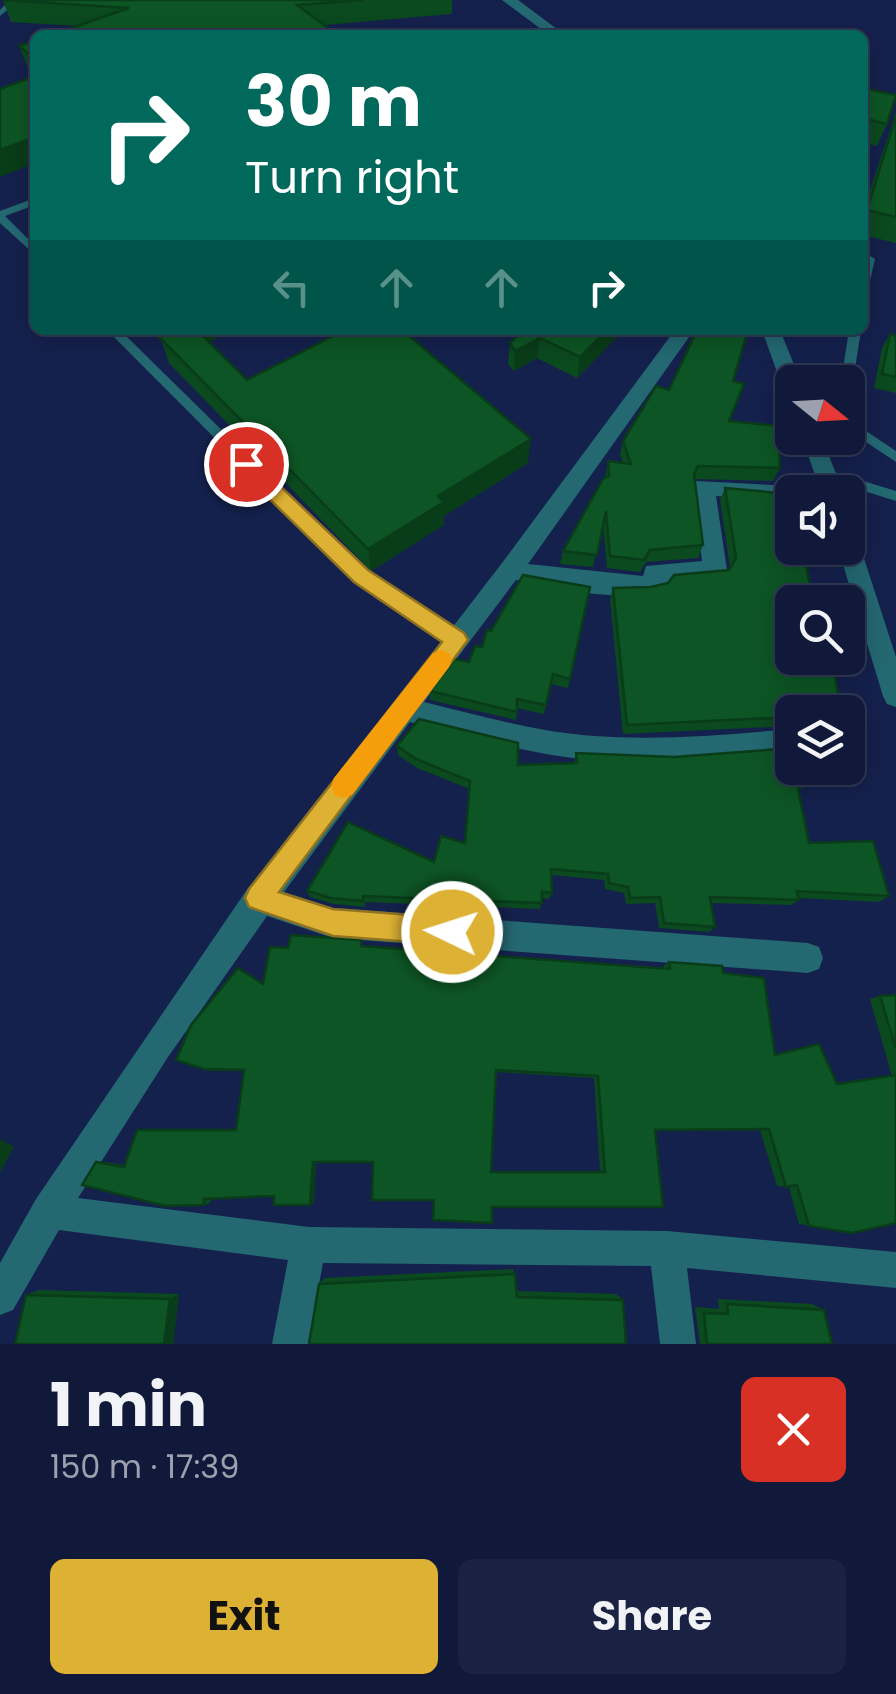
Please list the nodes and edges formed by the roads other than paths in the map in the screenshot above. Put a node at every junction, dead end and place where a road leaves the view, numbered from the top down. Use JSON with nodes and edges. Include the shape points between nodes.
{"nodes":[{"id":1,"x":15,"y":0,"type":"edge"},
{"id":2,"x":509,"y":0,"type":"edge"},
{"id":3,"x":0,"y":14,"type":"edge"},
{"id":4,"x":551,"y":30,"type":"edge"},
{"id":5,"x":30,"y":203,"type":"edge"},
{"id":6,"x":0,"y":216,"type":"edge"},
{"id":7,"x":30,"y":247,"type":"edge"},
{"id":8,"x":870,"y":258,"type":"dead end"},
{"id":9,"x":868,"y":267,"type":"edge"},
{"id":10,"x":117,"y":335,"type":"edge"},
{"id":11,"x":682,"y":335,"type":"edge"},
{"id":12,"x":773,"y":335,"type":"edge"},
{"id":13,"x":854,"y":335,"type":"edge"},
{"id":14,"x":784,"y":365,"type":"edge"},
{"id":15,"x":850,"y":365,"type":"edge"},
{"id":16,"x":865,"y":436,"type":"edge"},
{"id":17,"x":896,"y":457,"type":"edge"},
{"id":18,"x":865,"y":490,"type":"edge"},
{"id":19,"x":775,"y":492,"type":"edge"},
{"id":20,"x":896,"y":496,"type":"edge"},
{"id":21,"x":855,"y":565,"type":"edge"},
{"id":22,"x":510,"y":570,"type":"junction"},
{"id":23,"x":456,"y":640,"type":"junction"},
{"id":24,"x":896,"y":696,"type":"edge"},
{"id":25,"x":403,"y":709,"type":"junction"},
{"id":26,"x":775,"y":742,"type":"edge"},
{"id":27,"x":258,"y":898,"type":"junction"},
{"id":28,"x":808,"y":958,"type":"dead end"},
{"id":29,"x":48,"y":1211,"type":"junction"},
{"id":30,"x":309,"y":1245,"type":"junction"},
{"id":31,"x":667,"y":1249,"type":"junction"},
{"id":32,"x":896,"y":1270,"type":"edge"},
{"id":33,"x":0,"y":1297,"type":"edge"},
{"id":34,"x":290,"y":1344,"type":"edge"},
{"id":35,"x":678,"y":1344,"type":"edge"}],
"edges":[{"from":1,"to":3,"type":"lane"},
{"from":2,"to":4,"type":"street"},
{"from":5,"to":6,"type":"lane"},
{"from":6,"to":7,"type":"lane"},
{"from":8,"to":9,"type":"lane"},
{"from":10,"to":23,"type":"lane","via":[[361,576]]},
{"from":11,"to":22,"type":"street"},
{"from":12,"to":14,"type":"street"},
{"from":13,"to":15,"type":"lane"},
{"from":16,"to":17,"type":"lane"},
{"from":18,"to":20,"type":"lane"},
{"from":19,"to":22,"type":"street","via":[[704,486],[714,570],[654,572],[655,584],[644,586]]},
{"from":21,"to":24,"type":"street"},
{"from":22,"to":23,"type":"street"},
{"from":23,"to":25,"type":"street"},
{"from":25,"to":26,"type":"street","via":[[601,748]]},
{"from":25,"to":27,"type":"street"},
{"from":27,"to":28,"type":"street","via":[[333,923]]},
{"from":27,"to":29,"type":"street"},
{"from":29,"to":30,"type":"street"},
{"from":29,"to":33,"type":"street"},
{"from":30,"to":31,"type":"street"},
{"from":30,"to":34,"type":"street"},
{"from":31,"to":32,"type":"street"},
{"from":31,"to":35,"type":"street"}]}
